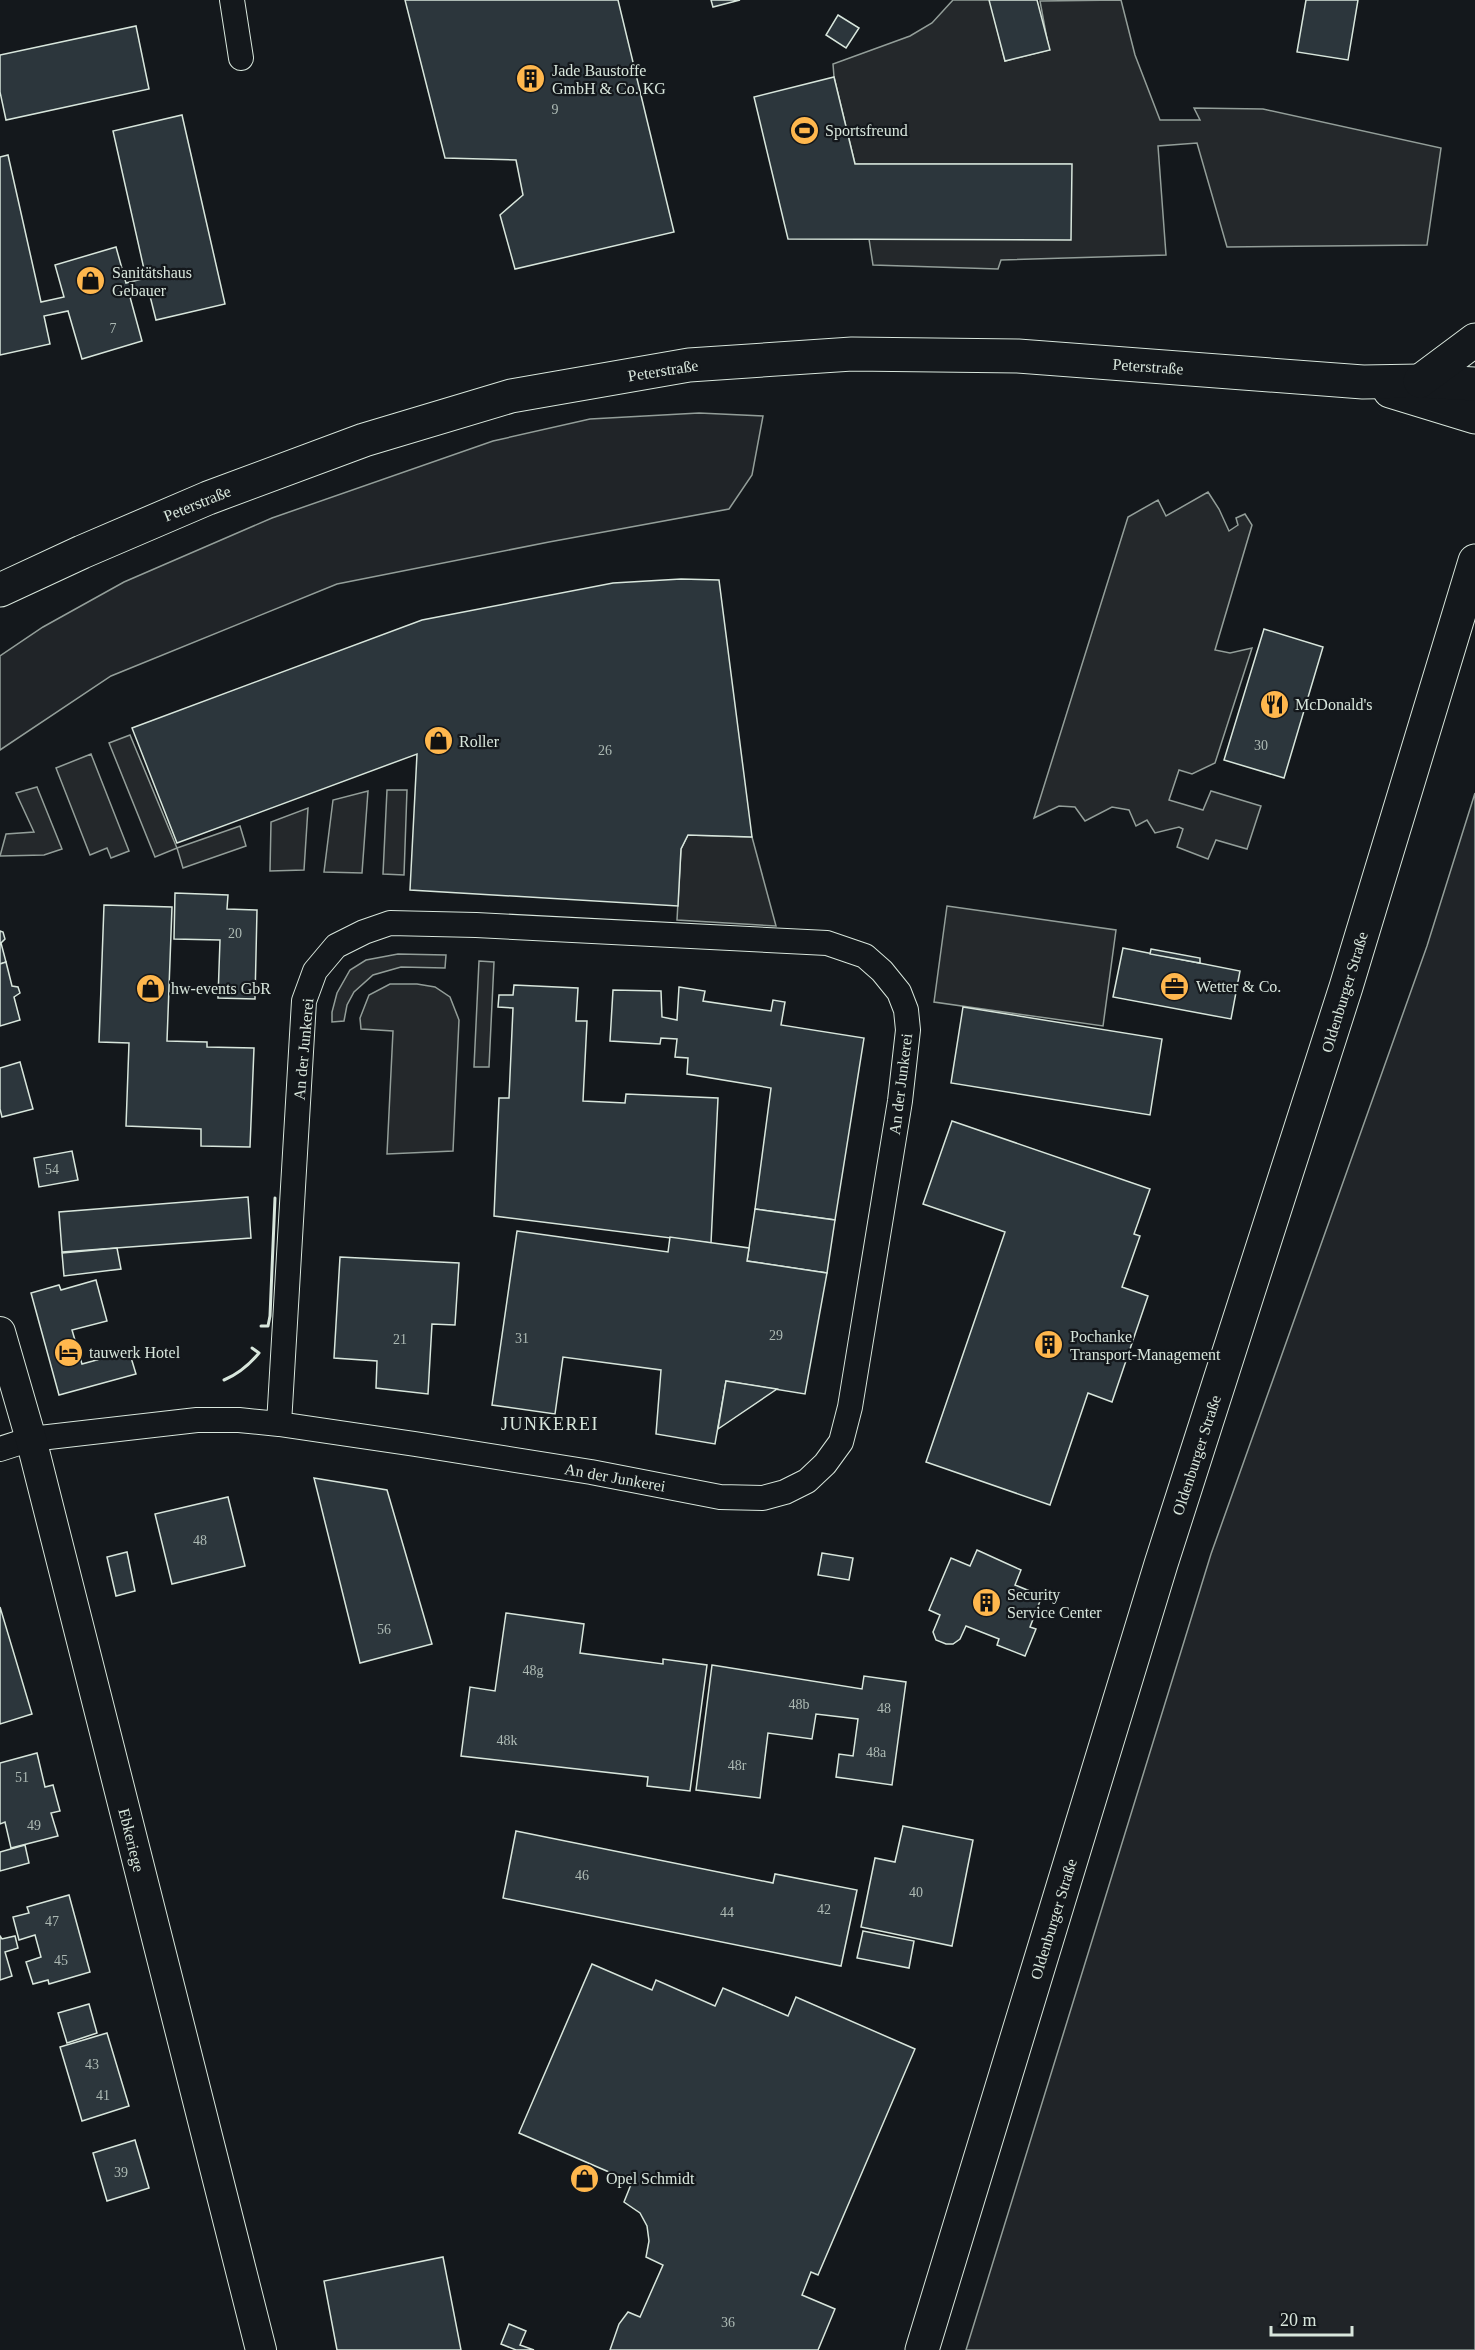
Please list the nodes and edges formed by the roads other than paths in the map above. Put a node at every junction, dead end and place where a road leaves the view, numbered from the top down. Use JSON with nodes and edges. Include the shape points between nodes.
{"nodes":[{"id":1,"x":231,"y":0,"type":"edge"},
{"id":2,"x":241,"y":58,"type":"dead end"},
{"id":3,"x":1475,"y":340,"type":"edge"},
{"id":4,"x":1420,"y":381,"type":"junction"},
{"id":5,"x":1363,"y":382,"type":"junction"},
{"id":6,"x":1475,"y":384,"type":"edge"},
{"id":7,"x":1475,"y":417,"type":"edge"},
{"id":8,"x":1475,"y":561,"type":"edge"},
{"id":9,"x":2,"y":587,"type":"edge"},
{"id":10,"x":0,"y":1332,"type":"edge"},
{"id":11,"x":279,"y":1424,"type":"junction"},
{"id":12,"x":31,"y":1440,"type":"junction"},
{"id":13,"x":0,"y":1449,"type":"edge"},
{"id":14,"x":261,"y":2350,"type":"edge"},
{"id":15,"x":922,"y":2350,"type":"edge"}],
"edges":[{"from":1,"to":2,"type":"street"},
{"from":3,"to":4,"type":"main road"},
{"from":4,"to":5,"type":"main road","name":"Peterstraße"},
{"from":4,"to":6,"type":"main road","name":"Peterstraße"},
{"from":5,"to":7,"type":"main road","name":"Peterstraße"},
{"from":5,"to":9,"type":"main road","name":"Peterstraße","via":[[1018,356],[852,354],[689,365],[511,396],[364,440],[208,498]]},
{"from":8,"to":15,"type":"main road","name":"Oldenburger Straße","via":[[1339,1009],[1161,1564]]},
{"from":10,"to":12,"type":"street","name":"Ebkeriege"},
{"from":11,"to":11,"type":"street","name":"An der Junkerei","via":[[579,1470],[720,1497],[763,1498],[807,1481],[841,1442],[850,1407],[900,1101],[908,1030],[899,992],[865,956],[827,943],[390,923],[336,946],[315,971],[304,1001]]},
{"from":11,"to":12,"type":"street","name":"An der Junkerei","via":[[197,1420]]},
{"from":12,"to":13,"type":"street","name":"An der Junkerei"},
{"from":12,"to":14,"type":"street","name":"Ebkeriege"}]}
